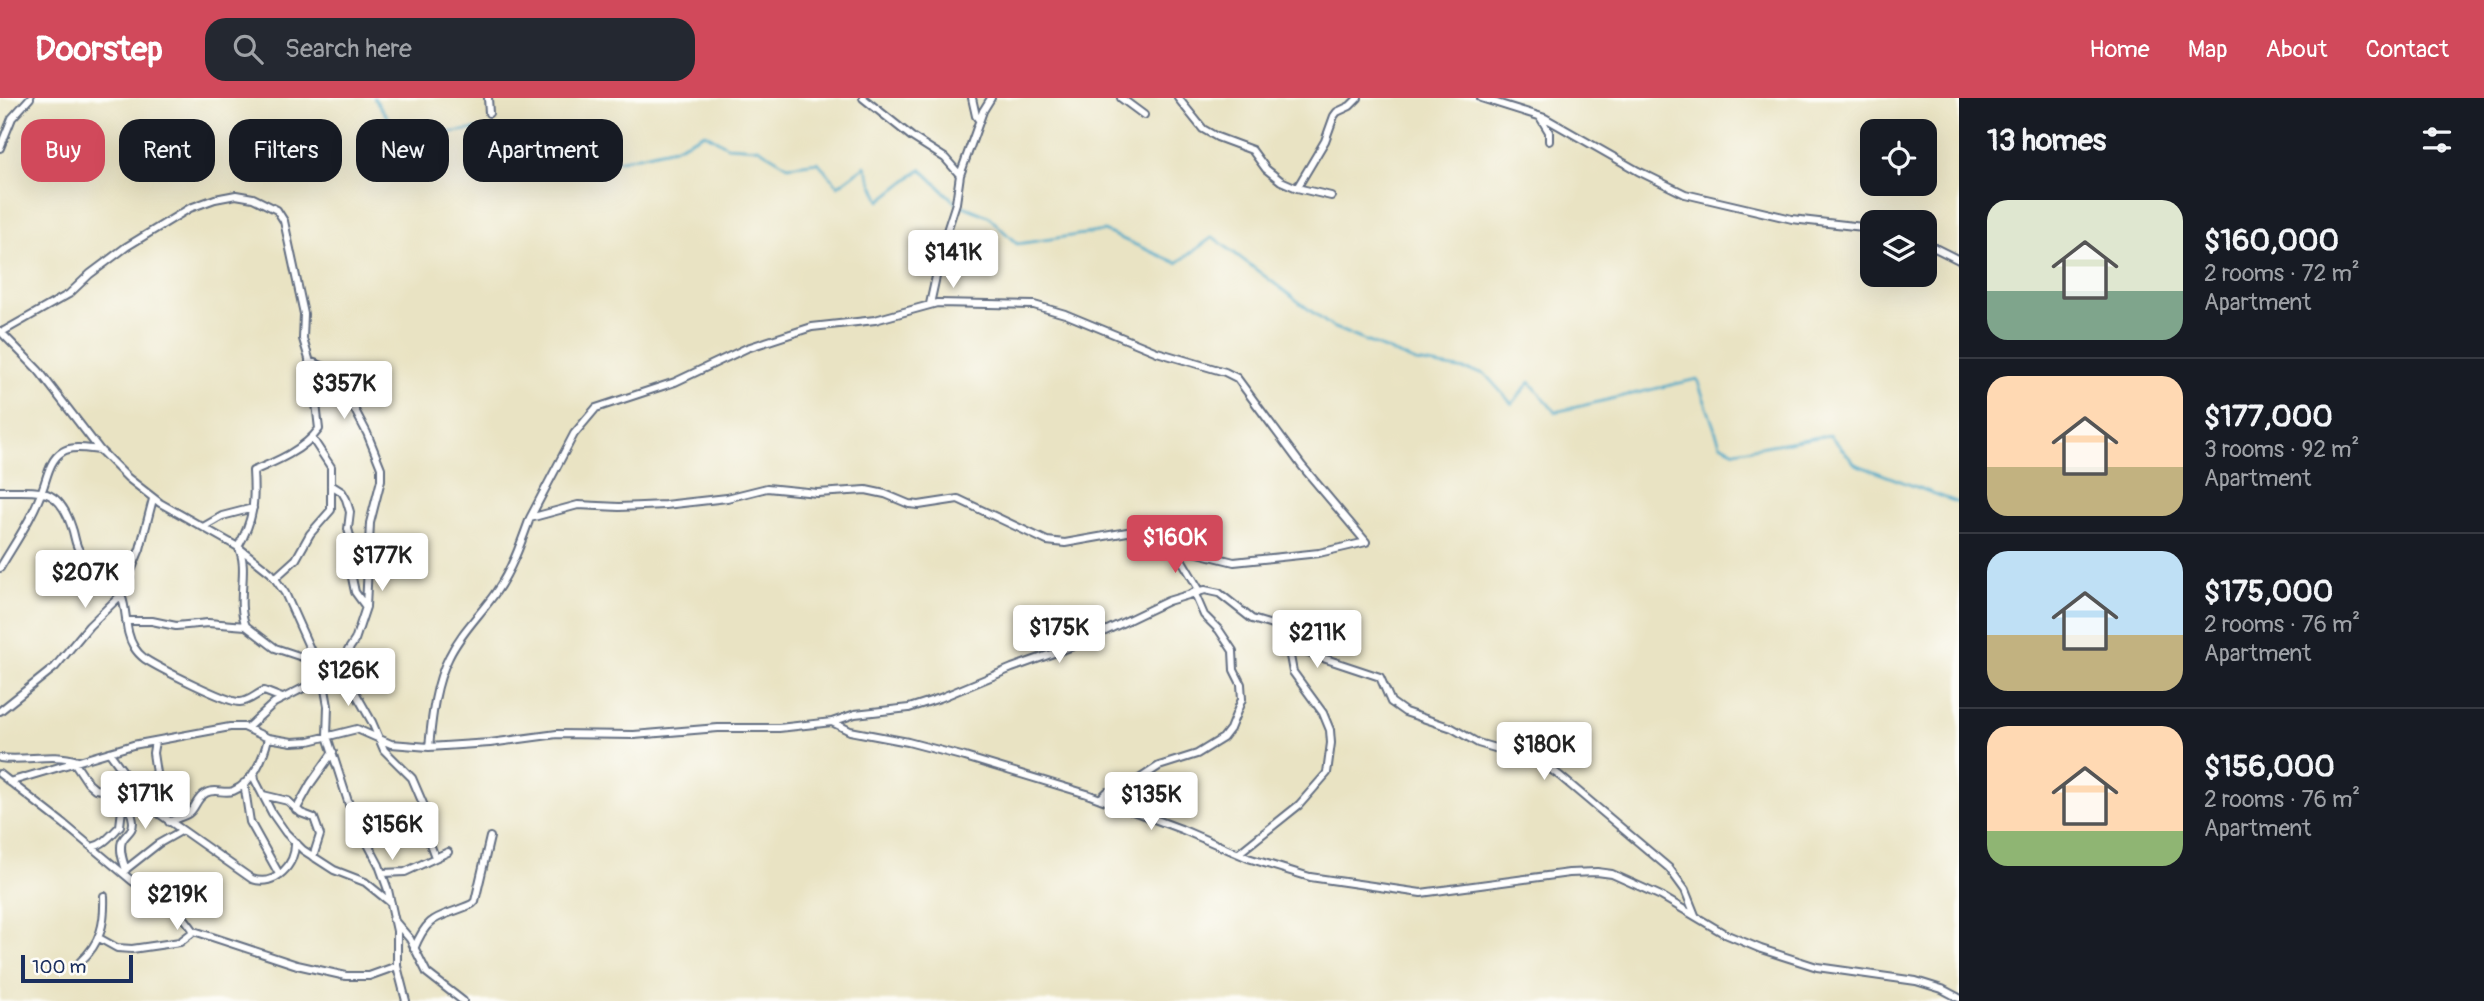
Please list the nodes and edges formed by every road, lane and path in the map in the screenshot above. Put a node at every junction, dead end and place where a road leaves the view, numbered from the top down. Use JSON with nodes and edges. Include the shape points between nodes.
{"nodes":[{"id":1,"x":30,"y":98,"type":"edge"},
{"id":2,"x":488,"y":98,"type":"edge"},
{"id":3,"x":863,"y":98,"type":"edge"},
{"id":4,"x":972,"y":98,"type":"edge"},
{"id":5,"x":991,"y":98,"type":"edge"},
{"id":6,"x":1121,"y":98,"type":"edge"},
{"id":7,"x":1178,"y":98,"type":"edge"},
{"id":8,"x":1358,"y":98,"type":"edge"},
{"id":9,"x":1481,"y":98,"type":"edge"},
{"id":10,"x":488,"y":113,"type":"dead end"},
{"id":11,"x":1144,"y":115,"type":"dead end"},
{"id":12,"x":1539,"y":115,"type":"junction"},
{"id":13,"x":979,"y":120,"type":"junction"},
{"id":14,"x":1549,"y":141,"type":"dead end"},
{"id":15,"x":0,"y":148,"type":"edge"},
{"id":16,"x":960,"y":175,"type":"junction"},
{"id":17,"x":1297,"y":188,"type":"junction"},
{"id":18,"x":1331,"y":196,"type":"dead end"},
{"id":19,"x":1860,"y":227,"type":"edge"},
{"id":20,"x":1937,"y":249,"type":"edge"},
{"id":21,"x":1959,"y":260,"type":"edge"},
{"id":22,"x":930,"y":304,"type":"junction"},
{"id":23,"x":1,"y":331,"type":"edge"},
{"id":24,"x":309,"y":361,"type":"junction"},
{"id":25,"x":312,"y":438,"type":"junction"},
{"id":26,"x":100,"y":450,"type":"junction"},
{"id":27,"x":330,"y":484,"type":"junction"},
{"id":28,"x":0,"y":491,"type":"edge"},
{"id":29,"x":42,"y":492,"type":"junction"},
{"id":30,"x":153,"y":499,"type":"junction"},
{"id":31,"x":253,"y":508,"type":"junction"},
{"id":32,"x":530,"y":518,"type":"junction"},
{"id":33,"x":203,"y":527,"type":"junction"},
{"id":34,"x":238,"y":547,"type":"junction"},
{"id":35,"x":1174,"y":547,"type":"junction"},
{"id":36,"x":0,"y":568,"type":"edge"},
{"id":37,"x":130,"y":577,"type":"junction"},
{"id":38,"x":275,"y":578,"type":"junction"},
{"id":39,"x":1197,"y":591,"type":"junction"},
{"id":40,"x":121,"y":594,"type":"junction"},
{"id":41,"x":366,"y":607,"type":"junction"},
{"id":42,"x":126,"y":621,"type":"junction"},
{"id":43,"x":246,"y":626,"type":"junction"},
{"id":44,"x":1298,"y":647,"type":"junction"},
{"id":45,"x":317,"y":662,"type":"junction"},
{"id":46,"x":337,"y":667,"type":"junction"},
{"id":47,"x":323,"y":678,"type":"junction"},
{"id":48,"x":282,"y":698,"type":"junction"},
{"id":49,"x":0,"y":711,"type":"edge"},
{"id":50,"x":832,"y":722,"type":"junction"},
{"id":51,"x":247,"y":728,"type":"junction"},
{"id":52,"x":327,"y":736,"type":"junction"},
{"id":53,"x":268,"y":738,"type":"junction"},
{"id":54,"x":378,"y":739,"type":"junction"},
{"id":55,"x":155,"y":741,"type":"junction"},
{"id":56,"x":429,"y":747,"type":"junction"},
{"id":57,"x":109,"y":752,"type":"junction"},
{"id":58,"x":333,"y":752,"type":"junction"},
{"id":59,"x":0,"y":758,"type":"edge"},
{"id":60,"x":76,"y":762,"type":"junction"},
{"id":61,"x":254,"y":772,"type":"junction"},
{"id":62,"x":0,"y":774,"type":"edge"},
{"id":63,"x":9,"y":782,"type":"junction"},
{"id":64,"x":244,"y":783,"type":"junction"},
{"id":65,"x":125,"y":793,"type":"junction"},
{"id":66,"x":139,"y":794,"type":"junction"},
{"id":67,"x":263,"y":795,"type":"junction"},
{"id":68,"x":1100,"y":799,"type":"junction"},
{"id":69,"x":296,"y":810,"type":"junction"},
{"id":70,"x":169,"y":822,"type":"junction"},
{"id":71,"x":181,"y":831,"type":"junction"},
{"id":72,"x":490,"y":837,"type":"dead end"},
{"id":73,"x":295,"y":842,"type":"junction"},
{"id":74,"x":92,"y":847,"type":"junction"},
{"id":75,"x":447,"y":852,"type":"dead end"},
{"id":76,"x":1239,"y":852,"type":"junction"},
{"id":77,"x":313,"y":857,"type":"junction"},
{"id":78,"x":435,"y":857,"type":"junction"},
{"id":79,"x":124,"y":871,"type":"junction"},
{"id":80,"x":383,"y":873,"type":"junction"},
{"id":81,"x":279,"y":874,"type":"junction"},
{"id":82,"x":104,"y":896,"type":"dead end"},
{"id":83,"x":391,"y":904,"type":"junction"},
{"id":84,"x":1695,"y":915,"type":"junction"},
{"id":85,"x":393,"y":919,"type":"junction"},
{"id":86,"x":193,"y":932,"type":"dead end"},
{"id":87,"x":99,"y":938,"type":"junction"},
{"id":88,"x":414,"y":949,"type":"junction"},
{"id":89,"x":80,"y":962,"type":"dead end"},
{"id":90,"x":397,"y":966,"type":"junction"},
{"id":91,"x":1959,"y":998,"type":"edge"},
{"id":92,"x":406,"y":1001,"type":"edge"},
{"id":93,"x":463,"y":1001,"type":"edge"}],
"edges":[{"from":1,"to":15,"type":"street","via":[[14,115]]},
{"from":2,"to":10,"type":"street"},
{"from":3,"to":16,"type":"street","via":[[945,158]]},
{"from":4,"to":13,"type":"street"},
{"from":5,"to":13,"type":"street"},
{"from":6,"to":11,"type":"street"},
{"from":7,"to":17,"type":"street","via":[[1203,129],[1252,150],[1273,176]]},
{"from":8,"to":17,"type":"street","via":[[1334,116]]},
{"from":9,"to":12,"type":"street"},
{"from":12,"to":14,"type":"street"},
{"from":12,"to":19,"type":"street","via":[[1685,194],[1792,219]]},
{"from":13,"to":16,"type":"street"},
{"from":16,"to":22,"type":"street"},
{"from":17,"to":18,"type":"street"},
{"from":20,"to":21,"type":"street"},
{"from":22,"to":32,"type":"street","via":[[888,317],[786,334],[675,382],[596,408],[574,434]]},
{"from":22,"to":35,"type":"street","via":[[1041,306],[1157,352],[1232,375],[1366,542],[1319,554],[1239,562]]},
{"from":23,"to":24,"type":"street","via":[[69,294],[90,274],[171,219],[203,203],[236,195],[259,200],[281,215],[304,314],[303,339]]},
{"from":23,"to":26,"type":"street","via":[[39,371]]},
{"from":24,"to":25,"type":"street","via":[[319,426]]},
{"from":24,"to":41,"type":"street","via":[[337,376],[368,433],[380,468],[370,523]]},
{"from":25,"to":27,"type":"street","via":[[331,467]]},
{"from":25,"to":31,"type":"street","via":[[254,470]]},
{"from":26,"to":29,"type":"street","via":[[65,450],[51,466]]},
{"from":26,"to":30,"type":"street"},
{"from":27,"to":38,"type":"street","via":[[329,513],[296,559]]},
{"from":27,"to":41,"type":"street","via":[[342,492],[350,512],[347,527],[353,546],[349,565],[353,587]]},
{"from":28,"to":29,"type":"street"},
{"from":29,"to":36,"type":"street"},
{"from":29,"to":37,"type":"street","via":[[54,496],[64,509],[81,554]]},
{"from":30,"to":33,"type":"street"},
{"from":30,"to":37,"type":"street"},
{"from":31,"to":33,"type":"street","via":[[222,516]]},
{"from":31,"to":34,"type":"street"},
{"from":32,"to":35,"type":"street","via":[[578,505],[665,505],[768,488],[817,493],[866,490],[919,505],[958,499],[1055,543],[1149,530],[1158,531]]},
{"from":32,"to":56,"type":"street","via":[[501,585],[447,659]]},
{"from":33,"to":34,"type":"street"},
{"from":34,"to":38,"type":"street"},
{"from":34,"to":43,"type":"street","via":[[240,609]]},
{"from":35,"to":39,"type":"street"},
{"from":37,"to":40,"type":"street"},
{"from":38,"to":45,"type":"street"},
{"from":39,"to":44,"type":"street","via":[[1219,593],[1252,619],[1278,628]]},
{"from":39,"to":50,"type":"street","via":[[940,698]]},
{"from":39,"to":68,"type":"street","via":[[1204,615],[1233,650],[1241,699],[1230,729],[1197,754],[1159,766]]},
{"from":40,"to":42,"type":"street"},
{"from":40,"to":49,"type":"street","via":[[55,667]]},
{"from":41,"to":46,"type":"street","via":[[355,640]]},
{"from":42,"to":43,"type":"street"},
{"from":42,"to":48,"type":"street","via":[[140,656],[221,699],[242,702],[264,691]]},
{"from":43,"to":45,"type":"street","via":[[275,648]]},
{"from":44,"to":76,"type":"street","via":[[1290,656],[1293,671],[1330,730],[1327,773],[1298,805]]},
{"from":44,"to":84,"type":"street","via":[[1380,677],[1391,702],[1410,714],[1545,765],[1658,858],[1678,879]]},
{"from":45,"to":47,"type":"street"},
{"from":46,"to":47,"type":"street"},
{"from":46,"to":54,"type":"street"},
{"from":47,"to":48,"type":"street"},
{"from":47,"to":52,"type":"street"},
{"from":48,"to":51,"type":"street"},
{"from":50,"to":56,"type":"street","via":[[634,735],[558,734]]},
{"from":50,"to":68,"type":"street","via":[[850,731],[965,757]]},
{"from":51,"to":53,"type":"street"},
{"from":51,"to":55,"type":"street"},
{"from":52,"to":53,"type":"street","via":[[292,742]]},
{"from":52,"to":54,"type":"street","via":[[356,729]]},
{"from":52,"to":58,"type":"street"},
{"from":53,"to":61,"type":"street"},
{"from":54,"to":56,"type":"street"},
{"from":54,"to":78,"type":"street","via":[[416,786]]},
{"from":55,"to":57,"type":"street"},
{"from":55,"to":66,"type":"street","via":[[156,773]]},
{"from":57,"to":60,"type":"street"},
{"from":57,"to":66,"type":"street"},
{"from":58,"to":69,"type":"street"},
{"from":58,"to":80,"type":"street","via":[[352,814]]},
{"from":59,"to":60,"type":"street","via":[[62,757]]},
{"from":60,"to":63,"type":"street"},
{"from":60,"to":65,"type":"street","via":[[96,789]]},
{"from":61,"to":64,"type":"street"},
{"from":61,"to":67,"type":"street"},
{"from":62,"to":63,"type":"street"},
{"from":63,"to":74,"type":"street"},
{"from":64,"to":70,"type":"street","via":[[234,790],[205,793],[190,812]]},
{"from":64,"to":81,"type":"street","via":[[250,822]]},
{"from":65,"to":66,"type":"street"},
{"from":65,"to":74,"type":"street","via":[[120,826]]},
{"from":65,"to":79,"type":"street","via":[[133,822],[121,846]]},
{"from":66,"to":70,"type":"street"},
{"from":67,"to":69,"type":"street","via":[[288,801]]},
{"from":67,"to":73,"type":"street"},
{"from":68,"to":76,"type":"street"},
{"from":69,"to":77,"type":"street","via":[[317,821],[320,835]]},
{"from":70,"to":71,"type":"street"},
{"from":71,"to":79,"type":"street"},
{"from":71,"to":81,"type":"street","via":[[252,879],[260,882]]},
{"from":72,"to":88,"type":"street","via":[[475,901],[427,924]]},
{"from":73,"to":77,"type":"street"},
{"from":73,"to":81,"type":"street","via":[[292,862]]},
{"from":74,"to":79,"type":"street"},
{"from":75,"to":78,"type":"street"},
{"from":76,"to":84,"type":"street","via":[[1310,877],[1412,892],[1569,873],[1606,873]]},
{"from":77,"to":83,"type":"street","via":[[365,882]]},
{"from":78,"to":80,"type":"street","via":[[405,872]]},
{"from":79,"to":90,"type":"street","via":[[194,931],[222,942],[346,976],[369,976]]},
{"from":80,"to":83,"type":"street"},
{"from":82,"to":87,"type":"street"},
{"from":83,"to":85,"type":"street"},
{"from":84,"to":91,"type":"street","via":[[1739,940],[1817,967],[1916,981]]},
{"from":85,"to":88,"type":"street"},
{"from":85,"to":90,"type":"street"},
{"from":86,"to":87,"type":"street","via":[[185,941],[132,949],[117,948]]},
{"from":87,"to":89,"type":"street"},
{"from":88,"to":93,"type":"street","via":[[430,976]]},
{"from":90,"to":92,"type":"street"}]}
